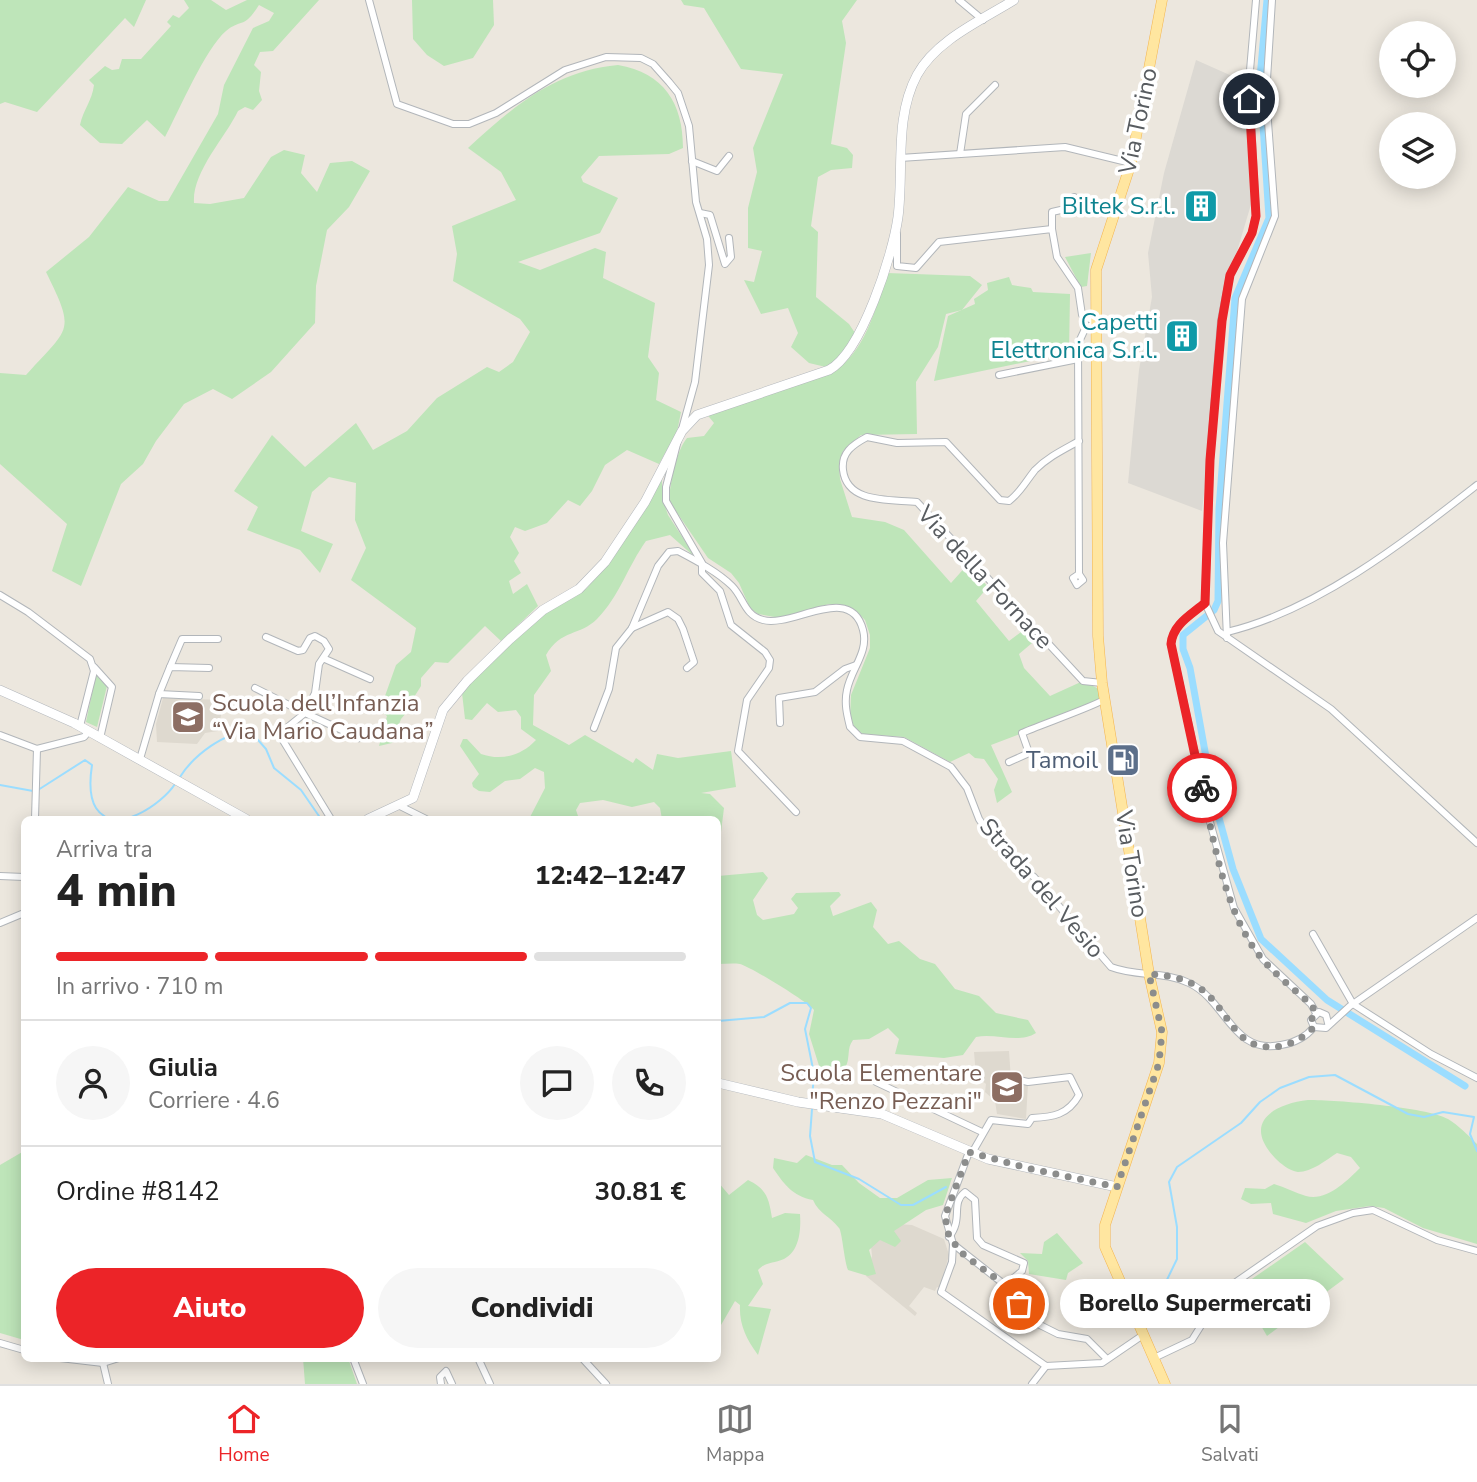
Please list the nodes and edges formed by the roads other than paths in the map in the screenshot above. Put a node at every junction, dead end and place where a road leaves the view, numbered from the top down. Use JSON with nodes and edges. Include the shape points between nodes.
{"nodes":[{"id":1,"x":369,"y":0,"type":"edge"},
{"id":2,"x":960,"y":0,"type":"edge"},
{"id":3,"x":1014,"y":0,"type":"edge"},
{"id":4,"x":1162,"y":0,"type":"edge"},
{"id":5,"x":1256,"y":0,"type":"edge"},
{"id":6,"x":1272,"y":0,"type":"edge"},
{"id":7,"x":983,"y":20,"type":"junction"},
{"id":8,"x":995,"y":85,"type":"dead end"},
{"id":9,"x":961,"y":154,"type":"junction"},
{"id":10,"x":729,"y":156,"type":"dead end"},
{"id":11,"x":900,"y":158,"type":"junction"},
{"id":12,"x":692,"y":161,"type":"junction"},
{"id":13,"x":1131,"y":163,"type":"junction"},
{"id":14,"x":1074,"y":197,"type":"dead end"},
{"id":15,"x":700,"y":213,"type":"junction"},
{"id":16,"x":897,"y":224,"type":"junction"},
{"id":17,"x":1052,"y":229,"type":"junction"},
{"id":18,"x":729,"y":239,"type":"dead end"},
{"id":19,"x":1096,"y":322,"type":"junction"},
{"id":20,"x":1078,"y":359,"type":"junction"},
{"id":21,"x":999,"y":375,"type":"dead end"},
{"id":22,"x":680,"y":434,"type":"junction"},
{"id":23,"x":1079,"y":441,"type":"junction"},
{"id":24,"x":1477,"y":485,"type":"edge"},
{"id":25,"x":702,"y":567,"type":"junction"},
{"id":26,"x":1079,"y":574,"type":"dead end"},
{"id":27,"x":0,"y":596,"type":"edge"},
{"id":28,"x":1205,"y":603,"type":"junction"},
{"id":29,"x":632,"y":628,"type":"junction"},
{"id":30,"x":1227,"y":635,"type":"junction"},
{"id":31,"x":266,"y":637,"type":"dead end"},
{"id":32,"x":218,"y":639,"type":"dead end"},
{"id":33,"x":325,"y":659,"type":"junction"},
{"id":34,"x":91,"y":662,"type":"junction"},
{"id":35,"x":856,"y":665,"type":"junction"},
{"id":36,"x":170,"y":667,"type":"junction"},
{"id":37,"x":209,"y":668,"type":"dead end"},
{"id":38,"x":687,"y":668,"type":"dead end"},
{"id":39,"x":370,"y":679,"type":"dead end"},
{"id":40,"x":1102,"y":684,"type":"junction"},
{"id":41,"x":255,"y":688,"type":"dead end"},
{"id":42,"x":0,"y":690,"type":"edge"},
{"id":43,"x":159,"y":694,"type":"junction"},
{"id":44,"x":199,"y":696,"type":"dead end"},
{"id":45,"x":1105,"y":699,"type":"junction"},
{"id":46,"x":304,"y":713,"type":"junction"},
{"id":47,"x":780,"y":723,"type":"dead end"},
{"id":48,"x":79,"y":726,"type":"junction"},
{"id":49,"x":594,"y":728,"type":"dead end"},
{"id":50,"x":89,"y":731,"type":"junction"},
{"id":51,"x":0,"y":735,"type":"edge"},
{"id":52,"x":100,"y":738,"type":"junction"},
{"id":53,"x":359,"y":738,"type":"dead end"},
{"id":54,"x":37,"y":749,"type":"junction"},
{"id":55,"x":140,"y":759,"type":"junction"},
{"id":56,"x":1009,"y":762,"type":"dead end"},
{"id":57,"x":400,"y":806,"type":"junction"},
{"id":58,"x":796,"y":812,"type":"dead end"},
{"id":59,"x":35,"y":816,"type":"edge"},
{"id":60,"x":241,"y":816,"type":"edge"},
{"id":61,"x":329,"y":816,"type":"edge"},
{"id":62,"x":375,"y":816,"type":"edge"},
{"id":63,"x":420,"y":816,"type":"edge"},
{"id":64,"x":1477,"y":843,"type":"edge"},
{"id":65,"x":0,"y":876,"type":"edge"},
{"id":66,"x":21,"y":877,"type":"edge"},
{"id":67,"x":21,"y":913,"type":"edge"},
{"id":68,"x":1477,"y":918,"type":"edge"},
{"id":69,"x":0,"y":923,"type":"edge"},
{"id":70,"x":1313,"y":933,"type":"dead end"},
{"id":71,"x":1149,"y":974,"type":"junction"},
{"id":72,"x":1352,"y":1005,"type":"junction"},
{"id":73,"x":1316,"y":1013,"type":"junction"},
{"id":74,"x":1328,"y":1023,"type":"junction"},
{"id":75,"x":1314,"y":1027,"type":"junction"},
{"id":76,"x":1477,"y":1078,"type":"edge"},
{"id":77,"x":1015,"y":1079,"type":"dead end"},
{"id":78,"x":876,"y":1082,"type":"dead end"},
{"id":79,"x":721,"y":1084,"type":"edge"},
{"id":80,"x":982,"y":1132,"type":"junction"},
{"id":81,"x":970,"y":1152,"type":"junction"},
{"id":82,"x":1117,"y":1187,"type":"junction"},
{"id":83,"x":949,"y":1237,"type":"junction"},
{"id":84,"x":953,"y":1244,"type":"junction"},
{"id":85,"x":1477,"y":1251,"type":"edge"},
{"id":86,"x":1005,"y":1285,"type":"junction"},
{"id":87,"x":1143,"y":1335,"type":"junction"},
{"id":88,"x":0,"y":1343,"type":"edge"},
{"id":89,"x":21,"y":1349,"type":"edge"},
{"id":90,"x":1106,"y":1358,"type":"junction"},
{"id":91,"x":1154,"y":1358,"type":"junction"},
{"id":92,"x":94,"y":1362,"type":"edge"},
{"id":93,"x":106,"y":1362,"type":"edge"},
{"id":94,"x":355,"y":1362,"type":"edge"},
{"id":95,"x":480,"y":1362,"type":"edge"},
{"id":96,"x":586,"y":1362,"type":"edge"},
{"id":97,"x":103,"y":1363,"type":"junction"},
{"id":98,"x":1046,"y":1366,"type":"junction"},
{"id":99,"x":108,"y":1384,"type":"edge"},
{"id":100,"x":363,"y":1384,"type":"edge"},
{"id":101,"x":442,"y":1384,"type":"edge"},
{"id":102,"x":452,"y":1384,"type":"edge"},
{"id":103,"x":490,"y":1384,"type":"edge"},
{"id":104,"x":606,"y":1384,"type":"edge"},
{"id":105,"x":1032,"y":1384,"type":"edge"},
{"id":106,"x":1165,"y":1384,"type":"edge"}],
"edges":[{"from":1,"to":12,"type":"street","via":[[391,92],[402,107],[453,124],[469,124],[588,61],[641,58],[653,64],[678,93],[689,127]]},
{"from":2,"to":7,"type":"street"},
{"from":3,"to":7,"type":"street"},
{"from":4,"to":13,"type":"main road","name":"Via Torino"},
{"from":5,"to":28,"type":"street","via":[[1249,82],[1256,216],[1230,275],[1223,309],[1210,460]]},
{"from":6,"to":30,"type":"street","via":[[1266,95],[1275,216],[1242,299],[1223,543]]},
{"from":7,"to":11,"type":"street","via":[[943,46],[917,75]]},
{"from":8,"to":9,"type":"street","via":[[967,114]]},
{"from":9,"to":11,"type":"street"},
{"from":9,"to":13,"type":"street","via":[[1065,147]]},
{"from":10,"to":12,"type":"street","via":[[717,171]]},
{"from":11,"to":16,"type":"street"},
{"from":12,"to":15,"type":"street"},
{"from":13,"to":19,"type":"main road","name":"Via Torino","via":[[1099,257]]},
{"from":14,"to":17,"type":"street","via":[[1073,207],[1052,212]]},
{"from":15,"to":18,"type":"street","via":[[710,215],[725,264],[731,257]]},
{"from":15,"to":22,"type":"street","via":[[709,265],[695,382]]},
{"from":16,"to":17,"type":"street","via":[[896,261],[901,268],[919,267],[939,242]]},
{"from":16,"to":22,"type":"street","via":[[866,321],[842,361],[830,370],[709,408]]},
{"from":17,"to":19,"type":"street","via":[[1057,257],[1078,288],[1082,315]]},
{"from":19,"to":20,"type":"street","via":[[1081,334]]},
{"from":19,"to":40,"type":"main road","name":"Via Torino"},
{"from":20,"to":21,"type":"street"},
{"from":20,"to":23,"type":"street"},
{"from":22,"to":25,"type":"street","via":[[666,501]]},
{"from":22,"to":57,"type":"street","via":[[645,502],[605,562],[579,589],[543,610],[456,693],[438,719],[416,793]]},
{"from":23,"to":26,"type":"street"},
{"from":23,"to":40,"type":"street","name":"Via della Fornace","via":[[1048,458],[1022,492],[1009,501],[1000,500],[946,442],[897,443],[867,437],[845,453],[842,464],[844,482],[851,491],[917,502],[1083,681]]},
{"from":24,"to":30,"type":"street","via":[[1376,561],[1288,611]]},
{"from":25,"to":29,"type":"street","name":"Strada del Vesio","via":[[678,551],[665,556]]},
{"from":25,"to":35,"type":"street","name":"Strada del Vesio","via":[[732,585],[748,613],[764,621],[782,621],[831,607],[846,609],[859,619],[863,630],[865,646]]},
{"from":25,"to":58,"type":"street","via":[[702,573],[720,591],[732,625],[770,660],[747,700],[738,751]]},
{"from":27,"to":34,"type":"street"},
{"from":28,"to":30,"type":"street","via":[[1218,631]]},
{"from":28,"to":73,"type":"street","via":[[1181,622],[1171,644],[1226,885],[1254,947]]},
{"from":29,"to":38,"type":"street","via":[[668,612],[678,619],[694,662]]},
{"from":29,"to":49,"type":"street","name":"Strada del Vesio","via":[[616,648],[609,689]]},
{"from":30,"to":64,"type":"street","via":[[1331,709]]},
{"from":31,"to":33,"type":"street","via":[[298,651],[315,636],[328,645]]},
{"from":32,"to":36,"type":"street","via":[[182,639]]},
{"from":33,"to":39,"type":"street"},
{"from":33,"to":46,"type":"street","via":[[319,664],[315,693]]},
{"from":34,"to":48,"type":"street","via":[[94,671]]},
{"from":34,"to":52,"type":"street","via":[[112,687]]},
{"from":35,"to":47,"type":"street","via":[[815,692],[779,698]]},
{"from":35,"to":71,"type":"street","name":"Strada del Vesio","via":[[846,691],[850,727],[860,737],[903,741],[951,767],[967,788],[990,837],[1034,877],[1111,967],[1129,974]]},
{"from":36,"to":37,"type":"street"},
{"from":36,"to":43,"type":"street"},
{"from":40,"to":45,"type":"main road","name":"Via Torino"},
{"from":41,"to":46,"type":"street"},
{"from":42,"to":48,"type":"street"},
{"from":43,"to":44,"type":"street"},
{"from":43,"to":55,"type":"street"},
{"from":45,"to":56,"type":"street","via":[[1022,733],[1029,753]]},
{"from":45,"to":71,"type":"main road","name":"Via Torino"},
{"from":46,"to":53,"type":"street"},
{"from":46,"to":61,"type":"street","via":[[279,734]]},
{"from":48,"to":50,"type":"street"},
{"from":50,"to":52,"type":"street"},
{"from":50,"to":54,"type":"street","via":[[84,737]]},
{"from":51,"to":54,"type":"street"},
{"from":52,"to":55,"type":"street"},
{"from":54,"to":59,"type":"street"},
{"from":55,"to":60,"type":"street"},
{"from":57,"to":62,"type":"street"},
{"from":57,"to":63,"type":"street"},
{"from":65,"to":66,"type":"street"},
{"from":67,"to":69,"type":"street"},
{"from":68,"to":72,"type":"street"},
{"from":70,"to":72,"type":"street"},
{"from":71,"to":75,"type":"street","name":"Strada del Vesio","via":[[1179,978],[1200,988],[1243,1039],[1265,1048],[1286,1045]]},
{"from":71,"to":82,"type":"main road","name":"Via Torino","via":[[1162,1032],[1159,1063]]},
{"from":72,"to":74,"type":"street"},
{"from":72,"to":76,"type":"street"},
{"from":73,"to":74,"type":"street","via":[[1324,1013]]},
{"from":73,"to":75,"type":"street","via":[[1311,1020]]},
{"from":74,"to":75,"type":"street","via":[[1324,1029]]},
{"from":77,"to":80,"type":"street","via":[[1070,1077],[1079,1095],[1060,1115],[1032,1118],[1027,1124],[994,1119]]},
{"from":78,"to":80,"type":"street"},
{"from":79,"to":81,"type":"street","via":[[894,1118]]},
{"from":80,"to":81,"type":"street"},
{"from":81,"to":82,"type":"street"},
{"from":81,"to":83,"type":"street","via":[[945,1216]]},
{"from":82,"to":87,"type":"main road","name":"Via Torino","via":[[1105,1225],[1105,1247]]},
{"from":83,"to":84,"type":"street"},
{"from":83,"to":86,"type":"street","via":[[957,1226],[958,1200],[965,1192],[975,1200],[977,1238],[1024,1263]]},
{"from":84,"to":86,"type":"street"},
{"from":84,"to":98,"type":"street","via":[[941,1292]]},
{"from":85,"to":91,"type":"street","via":[[1437,1240],[1373,1210],[1353,1213],[1317,1226],[1210,1300],[1212,1308],[1192,1340]]},
{"from":86,"to":90,"type":"street","via":[[1036,1323],[1058,1334],[1091,1341]]},
{"from":87,"to":90,"type":"street"},
{"from":87,"to":91,"type":"main road","name":"Via Torino"},
{"from":88,"to":89,"type":"street"},
{"from":90,"to":98,"type":"street","via":[[1090,1366]]},
{"from":91,"to":106,"type":"main road","name":"Via Torino"},
{"from":92,"to":97,"type":"street"},
{"from":93,"to":97,"type":"street"},
{"from":94,"to":100,"type":"street"},
{"from":95,"to":103,"type":"street"},
{"from":96,"to":104,"type":"street"},
{"from":97,"to":99,"type":"street"},
{"from":98,"to":105,"type":"street"},
{"from":101,"to":102,"type":"street","via":[[440,1377],[446,1371]]}]}
